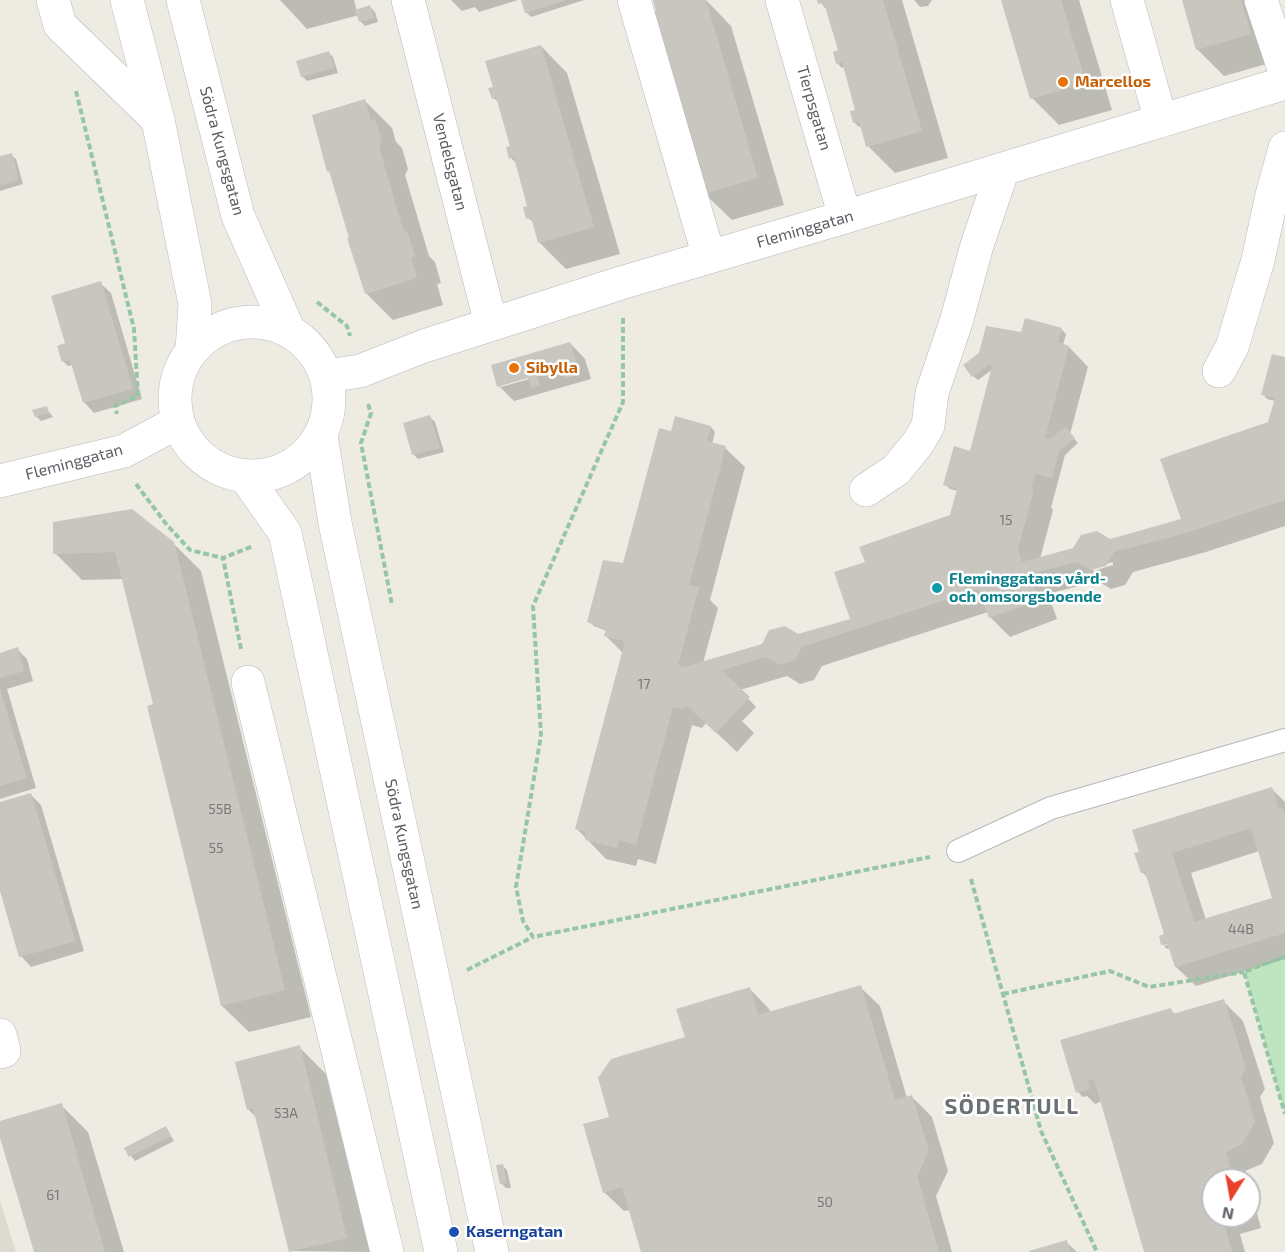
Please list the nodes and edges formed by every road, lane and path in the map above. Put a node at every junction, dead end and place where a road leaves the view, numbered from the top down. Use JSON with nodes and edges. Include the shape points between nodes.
{"nodes":[{"id":1,"x":52,"y":0,"type":"edge"},
{"id":2,"x":127,"y":0,"type":"edge"},
{"id":3,"x":183,"y":0,"type":"edge"},
{"id":4,"x":408,"y":0,"type":"edge"},
{"id":5,"x":634,"y":0,"type":"edge"},
{"id":6,"x":782,"y":0,"type":"edge"},
{"id":7,"x":1127,"y":0,"type":"edge"},
{"id":8,"x":1261,"y":0,"type":"edge"},
{"id":9,"x":1285,"y":72,"type":"edge"},
{"id":10,"x":74,"y":81,"type":"dead end"},
{"id":11,"x":1285,"y":83,"type":"edge"},
{"id":12,"x":158,"y":120,"type":"junction"},
{"id":13,"x":1161,"y":121,"type":"junction"},
{"id":14,"x":1285,"y":148,"type":"edge"},
{"id":15,"x":1003,"y":169,"type":"junction"},
{"id":16,"x":845,"y":217,"type":"junction"},
{"id":17,"x":709,"y":257,"type":"junction"},
{"id":18,"x":621,"y":283,"type":"junction"},
{"id":19,"x":491,"y":324,"type":"junction"},
{"id":20,"x":289,"y":331,"type":"junction"},
{"id":21,"x":192,"y":350,"type":"junction"},
{"id":22,"x":1219,"y":371,"type":"dead end"},
{"id":23,"x":327,"y":376,"type":"junction"},
{"id":24,"x":178,"y":422,"type":"junction"},
{"id":25,"x":321,"y":435,"type":"junction"},
{"id":26,"x":124,"y":451,"type":"junction"},
{"id":27,"x":245,"y":476,"type":"junction"},
{"id":28,"x":0,"y":481,"type":"edge"},
{"id":29,"x":866,"y":490,"type":"dead end"},
{"id":30,"x":223,"y":558,"type":"dead end"},
{"id":31,"x":248,"y":682,"type":"dead end"},
{"id":32,"x":1285,"y":740,"type":"edge"},
{"id":33,"x":958,"y":851,"type":"junction"},
{"id":34,"x":533,"y":937,"type":"junction"},
{"id":35,"x":1285,"y":956,"type":"edge"},
{"id":36,"x":466,"y":970,"type":"dead end"},
{"id":37,"x":1244,"y":972,"type":"junction"},
{"id":38,"x":1003,"y":994,"type":"junction"},
{"id":39,"x":0,"y":1035,"type":"edge"},
{"id":40,"x":0,"y":1052,"type":"edge"},
{"id":41,"x":1285,"y":1114,"type":"edge"},
{"id":42,"x":387,"y":1252,"type":"edge"},
{"id":43,"x":441,"y":1252,"type":"edge"},
{"id":44,"x":492,"y":1252,"type":"edge"},
{"id":45,"x":1097,"y":1252,"type":"edge"}],
"edges":[{"from":1,"to":12,"type":"street","via":[[60,25]]},
{"from":2,"to":12,"type":"street","name":"Södra Kungsgatan"},
{"from":3,"to":20,"type":"street","name":"Södra Kungsgatan","via":[[237,216]]},
{"from":4,"to":19,"type":"street","name":"Vendelsgatan"},
{"from":5,"to":17,"type":"street"},
{"from":6,"to":16,"type":"street","name":"Tierpsgatan"},
{"from":7,"to":13,"type":"street"},
{"from":8,"to":9,"type":"street"},
{"from":10,"to":26,"type":"path","via":[[134,329],[138,396],[115,406]]},
{"from":11,"to":13,"type":"street","name":"Fleminggatan"},
{"from":12,"to":21,"type":"street","name":"Södra Kungsgatan","via":[[195,304]]},
{"from":13,"to":15,"type":"street","name":"Fleminggatan"},
{"from":14,"to":22,"type":"street","via":[[1258,260],[1232,347]]},
{"from":15,"to":16,"type":"street","name":"Fleminggatan"},
{"from":15,"to":29,"type":"street","via":[[932,393],[928,426],[896,470]]},
{"from":16,"to":17,"type":"street","name":"Fleminggatan"},
{"from":17,"to":18,"type":"street","name":"Fleminggatan"},
{"from":18,"to":19,"type":"street","name":"Fleminggatan"},
{"from":18,"to":34,"type":"path","via":[[623,402],[533,606],[541,735],[516,887],[523,921]]},
{"from":19,"to":23,"type":"street","name":"Fleminggatan","via":[[360,371]]},
{"from":20,"to":21,"type":"street","name":"Södra Kungsgatan","via":[[260,322],[230,325],[203,339]]},
{"from":20,"to":23,"type":"street","name":"Södra Kungsgatan","via":[[312,350]]},
{"from":21,"to":24,"type":"street","name":"Södra Kungsgatan","via":[[175,392]]},
{"from":23,"to":25,"type":"street","name":"Södra Kungsgatan","via":[[330,406]]},
{"from":24,"to":26,"type":"street","name":"Fleminggatan"},
{"from":24,"to":27,"type":"street","name":"Södra Kungsgatan","via":[[203,459]]},
{"from":25,"to":27,"type":"street","name":"Södra Kungsgatan","via":[[302,459],[289,467],[275,473]]},
{"from":25,"to":44,"type":"street","name":"Södra Kungsgatan","via":[[334,523]]},
{"from":26,"to":28,"type":"street","name":"Fleminggatan"},
{"from":26,"to":30,"type":"path","via":[[129,473],[190,550]]},
{"from":27,"to":43,"type":"street","via":[[285,533]]},
{"from":31,"to":42,"type":"street"},
{"from":32,"to":33,"type":"lane","via":[[1052,808]]},
{"from":33,"to":34,"type":"path"},
{"from":33,"to":38,"type":"path","via":[[971,880]]},
{"from":34,"to":36,"type":"path"},
{"from":35,"to":37,"type":"path"},
{"from":37,"to":38,"type":"path","via":[[1149,987],[1110,971]]},
{"from":37,"to":41,"type":"path"},
{"from":38,"to":45,"type":"path","via":[[1041,1131]]},
{"from":39,"to":40,"type":"street","via":[[4,1051]]}]}
